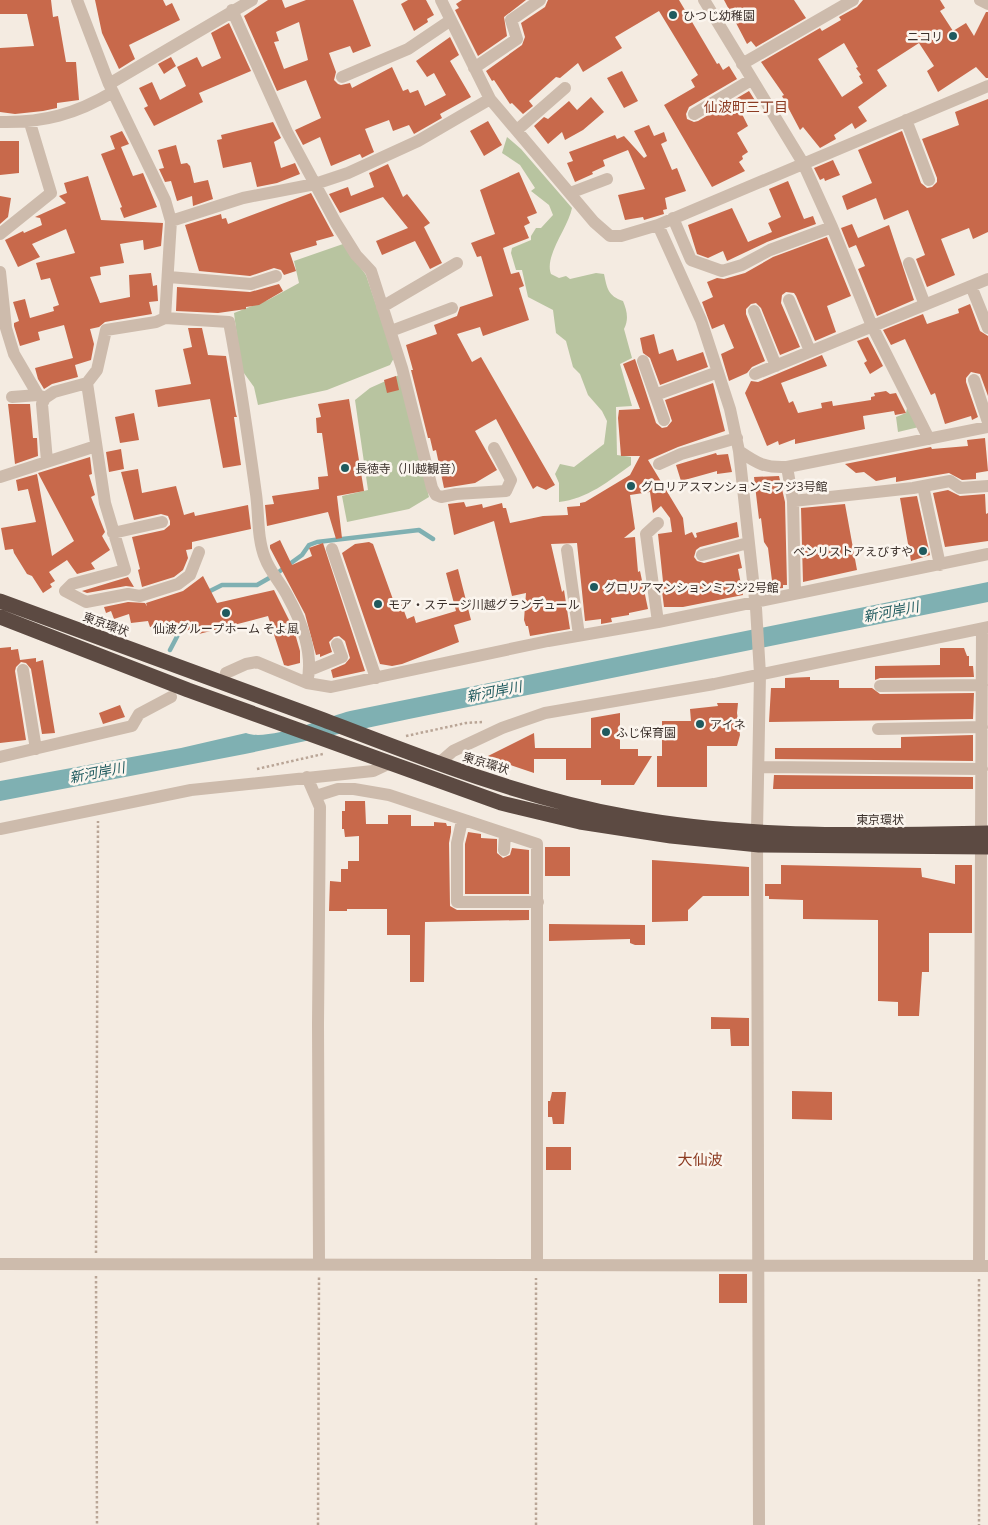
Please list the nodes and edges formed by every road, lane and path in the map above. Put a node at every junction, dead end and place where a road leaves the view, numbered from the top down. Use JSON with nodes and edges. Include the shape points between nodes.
{"nodes":[{"id":1,"x":252,"y":0,"type":"edge"},
{"id":2,"x":442,"y":0,"type":"edge"},
{"id":3,"x":540,"y":0,"type":"edge"},
{"id":4,"x":704,"y":0,"type":"edge"},
{"id":5,"x":853,"y":0,"type":"edge"},
{"id":6,"x":980,"y":0,"type":"edge"},
{"id":7,"x":81,"y":1,"type":"edge"},
{"id":8,"x":988,"y":4,"type":"edge"},
{"id":9,"x":232,"y":10,"type":"junction"},
{"id":10,"x":451,"y":20,"type":"junction"},
{"id":11,"x":742,"y":64,"type":"junction"},
{"id":12,"x":474,"y":68,"type":"junction"},
{"id":13,"x":342,"y":77,"type":"dead end"},
{"id":14,"x":751,"y":80,"type":"junction"},
{"id":15,"x":988,"y":86,"type":"edge"},
{"id":16,"x":111,"y":88,"type":"junction"},
{"id":17,"x":565,"y":88,"type":"dead end"},
{"id":18,"x":490,"y":99,"type":"junction"},
{"id":19,"x":694,"y":114,"type":"dead end"},
{"id":20,"x":906,"y":120,"type":"junction"},
{"id":21,"x":0,"y":122,"type":"edge"},
{"id":22,"x":30,"y":123,"type":"junction"},
{"id":23,"x":517,"y":130,"type":"junction"},
{"id":24,"x":803,"y":163,"type":"junction"},
{"id":25,"x":607,"y":179,"type":"dead end"},
{"id":26,"x":928,"y":180,"type":"dead end"},
{"id":27,"x":315,"y":184,"type":"junction"},
{"id":28,"x":570,"y":193,"type":"junction"},
{"id":29,"x":673,"y":218,"type":"junction"},
{"id":30,"x":171,"y":220,"type":"junction"},
{"id":31,"x":658,"y":225,"type":"junction"},
{"id":32,"x":832,"y":227,"type":"junction"},
{"id":33,"x":0,"y":234,"type":"edge"},
{"id":34,"x":457,"y":263,"type":"dead end"},
{"id":35,"x":909,"y":263,"type":"dead end"},
{"id":36,"x":0,"y":272,"type":"edge"},
{"id":37,"x":276,"y":276,"type":"dead end"},
{"id":38,"x":169,"y":277,"type":"junction"},
{"id":39,"x":988,"y":279,"type":"edge"},
{"id":40,"x":971,"y":286,"type":"junction"},
{"id":41,"x":789,"y":300,"type":"dead end"},
{"id":42,"x":925,"y":305,"type":"junction"},
{"id":43,"x":382,"y":307,"type":"junction"},
{"id":44,"x":452,"y":308,"type":"dead end"},
{"id":45,"x":754,"y":312,"type":"dead end"},
{"id":46,"x":165,"y":318,"type":"junction"},
{"id":47,"x":872,"y":326,"type":"junction"},
{"id":48,"x":3,"y":328,"type":"edge"},
{"id":49,"x":988,"y":328,"type":"edge"},
{"id":50,"x":391,"y":331,"type":"junction"},
{"id":51,"x":810,"y":351,"type":"junction"},
{"id":52,"x":643,"y":361,"type":"dead end"},
{"id":53,"x":776,"y":366,"type":"junction"},
{"id":54,"x":718,"y":372,"type":"junction"},
{"id":55,"x":755,"y":374,"type":"dead end"},
{"id":56,"x":974,"y":380,"type":"dead end"},
{"id":57,"x":87,"y":383,"type":"junction"},
{"id":58,"x":655,"y":395,"type":"junction"},
{"id":59,"x":42,"y":396,"type":"junction"},
{"id":60,"x":12,"y":397,"type":"dead end"},
{"id":61,"x":664,"y":420,"type":"dead end"},
{"id":62,"x":988,"y":422,"type":"edge"},
{"id":63,"x":988,"y":427,"type":"edge"},
{"id":64,"x":737,"y":438,"type":"junction"},
{"id":65,"x":929,"y":439,"type":"junction"},
{"id":66,"x":96,"y":446,"type":"junction"},
{"id":67,"x":494,"y":448,"type":"dead end"},
{"id":68,"x":739,"y":451,"type":"junction"},
{"id":69,"x":47,"y":461,"type":"junction"},
{"id":70,"x":659,"y":464,"type":"dead end"},
{"id":71,"x":788,"y":467,"type":"junction"},
{"id":72,"x":0,"y":477,"type":"edge"},
{"id":73,"x":923,"y":486,"type":"junction"},
{"id":74,"x":988,"y":486,"type":"edge"},
{"id":75,"x":793,"y":501,"type":"junction"},
{"id":76,"x":162,"y":522,"type":"dead end"},
{"id":77,"x":658,"y":523,"type":"dead end"},
{"id":78,"x":113,"y":533,"type":"junction"},
{"id":79,"x":748,"y":542,"type":"junction"},
{"id":80,"x":332,"y":549,"type":"dead end"},
{"id":81,"x":567,"y":550,"type":"dead end"},
{"id":82,"x":199,"y":552,"type":"dead end"},
{"id":83,"x":702,"y":554,"type":"dead end"},
{"id":84,"x":988,"y":554,"type":"edge"},
{"id":85,"x":940,"y":565,"type":"junction"},
{"id":86,"x":795,"y":593,"type":"junction"},
{"id":87,"x":0,"y":600,"type":"edge"},
{"id":88,"x":755,"y":605,"type":"junction"},
{"id":89,"x":0,"y":617,"type":"edge"},
{"id":90,"x":658,"y":622,"type":"junction"},
{"id":91,"x":985,"y":628,"type":"edge"},
{"id":92,"x":579,"y":635,"type":"junction"},
{"id":93,"x":337,"y":644,"type":"dead end"},
{"id":94,"x":22,"y":670,"type":"dead end"},
{"id":95,"x":310,"y":670,"type":"junction"},
{"id":96,"x":760,"y":670,"type":"junction"},
{"id":97,"x":226,"y":673,"type":"dead end"},
{"id":98,"x":376,"y":678,"type":"junction"},
{"id":99,"x":307,"y":683,"type":"junction"},
{"id":100,"x":982,"y":685,"type":"junction"},
{"id":101,"x":880,"y":686,"type":"dead end"},
{"id":102,"x":171,"y":697,"type":"dead end"},
{"id":103,"x":491,"y":722,"type":"dead end"},
{"id":104,"x":982,"y":727,"type":"junction"},
{"id":105,"x":878,"y":729,"type":"dead end"},
{"id":106,"x":401,"y":743,"type":"junction"},
{"id":107,"x":36,"y":749,"type":"junction"},
{"id":108,"x":327,"y":753,"type":"dead end"},
{"id":109,"x":0,"y":756,"type":"edge"},
{"id":110,"x":308,"y":757,"type":"dead end"},
{"id":111,"x":390,"y":763,"type":"junction"},
{"id":112,"x":438,"y":764,"type":"junction"},
{"id":113,"x":759,"y":767,"type":"junction"},
{"id":114,"x":982,"y":769,"type":"junction"},
{"id":115,"x":307,"y":777,"type":"junction"},
{"id":116,"x":316,"y":796,"type":"junction"},
{"id":117,"x":96,"y":810,"type":"junction"},
{"id":118,"x":462,"y":821,"type":"junction"},
{"id":119,"x":0,"y":828,"type":"edge"},
{"id":120,"x":505,"y":834,"type":"junction"},
{"id":121,"x":758,"y":838,"type":"junction"},
{"id":122,"x":985,"y":840,"type":"edge"},
{"id":123,"x":504,"y":850,"type":"dead end"},
{"id":124,"x":538,"y":902,"type":"junction"},
{"id":125,"x":96,"y":1263,"type":"junction"},
{"id":126,"x":319,"y":1263,"type":"junction"},
{"id":127,"x":0,"y":1264,"type":"edge"},
{"id":128,"x":536,"y":1264,"type":"junction"},
{"id":129,"x":759,"y":1264,"type":"junction"},
{"id":130,"x":984,"y":1266,"type":"edge"},
{"id":131,"x":97,"y":1525,"type":"edge"},
{"id":132,"x":318,"y":1525,"type":"edge"},
{"id":133,"x":536,"y":1525,"type":"edge"},
{"id":134,"x":759,"y":1525,"type":"edge"},
{"id":135,"x":979,"y":1525,"type":"edge"}],
"edges":[{"from":1,"to":9,"type":"street"},
{"from":2,"to":10,"type":"street"},
{"from":3,"to":12,"type":"street","via":[[511,20],[517,39]]},
{"from":4,"to":11,"type":"street"},
{"from":5,"to":11,"type":"street"},
{"from":6,"to":8,"type":"street"},
{"from":7,"to":16,"type":"street"},
{"from":9,"to":16,"type":"street"},
{"from":9,"to":27,"type":"street","via":[[287,132]]},
{"from":10,"to":12,"type":"street"},
{"from":10,"to":13,"type":"street","via":[[408,49]]},
{"from":11,"to":14,"type":"street"},
{"from":12,"to":18,"type":"street"},
{"from":14,"to":19,"type":"street"},
{"from":14,"to":24,"type":"street"},
{"from":15,"to":20,"type":"street"},
{"from":16,"to":22,"type":"street","via":[[75,112]]},
{"from":16,"to":30,"type":"street","via":[[165,200]]},
{"from":17,"to":23,"type":"street"},
{"from":18,"to":23,"type":"street"},
{"from":18,"to":27,"type":"street","via":[[418,141],[348,173]]},
{"from":20,"to":24,"type":"street"},
{"from":20,"to":26,"type":"street"},
{"from":21,"to":22,"type":"street"},
{"from":22,"to":33,"type":"street","via":[[51,193]]},
{"from":23,"to":28,"type":"street"},
{"from":24,"to":29,"type":"street"},
{"from":24,"to":32,"type":"street"},
{"from":25,"to":28,"type":"street"},
{"from":27,"to":30,"type":"street","via":[[243,198]]},
{"from":27,"to":43,"type":"street","via":[[356,255],[371,271]]},
{"from":28,"to":31,"type":"street","via":[[610,236]]},
{"from":29,"to":31,"type":"street"},
{"from":29,"to":32,"type":"street","via":[[691,260],[722,271]]},
{"from":30,"to":38,"type":"street"},
{"from":31,"to":54,"type":"street","via":[[701,320]]},
{"from":32,"to":47,"type":"street"},
{"from":34,"to":43,"type":"street"},
{"from":35,"to":42,"type":"street"},
{"from":36,"to":48,"type":"street"},
{"from":37,"to":38,"type":"street","via":[[251,284]]},
{"from":38,"to":46,"type":"street"},
{"from":39,"to":40,"type":"street"},
{"from":40,"to":42,"type":"street"},
{"from":40,"to":49,"type":"street"},
{"from":41,"to":51,"type":"street"},
{"from":42,"to":47,"type":"street"},
{"from":43,"to":50,"type":"street"},
{"from":44,"to":50,"type":"street"},
{"from":45,"to":53,"type":"street"},
{"from":46,"to":57,"type":"street","via":[[106,330],[97,370]]},
{"from":46,"to":95,"type":"street","via":[[229,322],[264,557],[296,614],[311,660]]},
{"from":47,"to":51,"type":"street"},
{"from":47,"to":65,"type":"street"},
{"from":48,"to":59,"type":"street","via":[[14,354]]},
{"from":50,"to":67,"type":"street","via":[[436,495],[506,491],[511,480]]},
{"from":51,"to":53,"type":"street"},
{"from":52,"to":58,"type":"street"},
{"from":53,"to":55,"type":"street"},
{"from":54,"to":58,"type":"street"},
{"from":54,"to":64,"type":"street"},
{"from":56,"to":62,"type":"street"},
{"from":57,"to":59,"type":"street"},
{"from":57,"to":66,"type":"street"},
{"from":58,"to":61,"type":"street"},
{"from":59,"to":60,"type":"street"},
{"from":59,"to":69,"type":"street"},
{"from":63,"to":65,"type":"street"},
{"from":64,"to":68,"type":"street"},
{"from":64,"to":70,"type":"street","via":[[680,454]]},
{"from":65,"to":71,"type":"street"},
{"from":66,"to":69,"type":"street"},
{"from":66,"to":78,"type":"street"},
{"from":68,"to":71,"type":"street","via":[[759,465]]},
{"from":68,"to":79,"type":"street"},
{"from":69,"to":72,"type":"street"},
{"from":71,"to":75,"type":"street"},
{"from":73,"to":74,"type":"street","via":[[950,481],[960,488]]},
{"from":73,"to":75,"type":"street"},
{"from":73,"to":85,"type":"street"},
{"from":75,"to":86,"type":"street"},
{"from":76,"to":78,"type":"street"},
{"from":77,"to":90,"type":"street","via":[[646,534]]},
{"from":78,"to":82,"type":"street","via":[[124,570],[72,584],[65,591],[86,602],[128,594],[140,596],[178,584],[190,575]]},
{"from":79,"to":83,"type":"street"},
{"from":79,"to":88,"type":"street"},
{"from":80,"to":98,"type":"street"},
{"from":81,"to":92,"type":"street"},
{"from":84,"to":85,"type":"street"},
{"from":85,"to":86,"type":"street"},
{"from":86,"to":88,"type":"street"},
{"from":87,"to":106,"type":"highway","name":"東京環状","via":[[250,693]]},
{"from":88,"to":90,"type":"street"},
{"from":88,"to":96,"type":"street"},
{"from":89,"to":111,"type":"highway","name":"東京環状"},
{"from":90,"to":92,"type":"street"},
{"from":91,"to":96,"type":"street"},
{"from":91,"to":100,"type":"street"},
{"from":92,"to":98,"type":"street"},
{"from":93,"to":95,"type":"street","via":[[342,658]]},
{"from":94,"to":107,"type":"street"},
{"from":95,"to":99,"type":"street"},
{"from":96,"to":112,"type":"street","via":[[545,713],[502,728],[453,751]]},
{"from":96,"to":113,"type":"street"},
{"from":97,"to":99,"type":"street","via":[[257,662]]},
{"from":98,"to":99,"type":"street","via":[[331,687]]},
{"from":100,"to":101,"type":"street"},
{"from":100,"to":104,"type":"street"},
{"from":102,"to":107,"type":"street","via":[[139,714],[135,726]]},
{"from":103,"to":106,"type":"path","via":[[466,723]]},
{"from":104,"to":105,"type":"street"},
{"from":104,"to":114,"type":"street"},
{"from":106,"to":112,"type":"highway","name":"東京環状"},
{"from":107,"to":109,"type":"street"},
{"from":108,"to":110,"type":"path"},
{"from":111,"to":115,"type":"street","via":[[373,771]]},
{"from":111,"to":121,"type":"highway","name":"東京環状","via":[[501,803],[580,822],[671,836]]},
{"from":112,"to":121,"type":"highway","name":"東京環状","via":[[628,817]]},
{"from":113,"to":114,"type":"street"},
{"from":113,"to":121,"type":"street"},
{"from":114,"to":122,"type":"street"},
{"from":115,"to":116,"type":"street"},
{"from":115,"to":117,"type":"street","via":[[191,790]]},
{"from":116,"to":118,"type":"street","via":[[338,789],[363,790],[390,795]]},
{"from":116,"to":126,"type":"street","via":[[320,806]]},
{"from":117,"to":119,"type":"street"},
{"from":117,"to":125,"type":"path"},
{"from":118,"to":120,"type":"street"},
{"from":118,"to":124,"type":"street","via":[[457,843],[457,902]]},
{"from":120,"to":123,"type":"street"},
{"from":120,"to":124,"type":"street","via":[[538,844]]},
{"from":121,"to":122,"type":"highway","name":"東京環状","via":[[857,834]]},
{"from":121,"to":129,"type":"street"},
{"from":122,"to":130,"type":"street"},
{"from":124,"to":128,"type":"street"},
{"from":125,"to":126,"type":"street"},
{"from":125,"to":127,"type":"street"},
{"from":125,"to":131,"type":"path"},
{"from":126,"to":128,"type":"street"},
{"from":126,"to":132,"type":"path"},
{"from":128,"to":129,"type":"street"},
{"from":128,"to":133,"type":"path"},
{"from":129,"to":130,"type":"street"},
{"from":129,"to":134,"type":"street"},
{"from":130,"to":135,"type":"path"}]}
